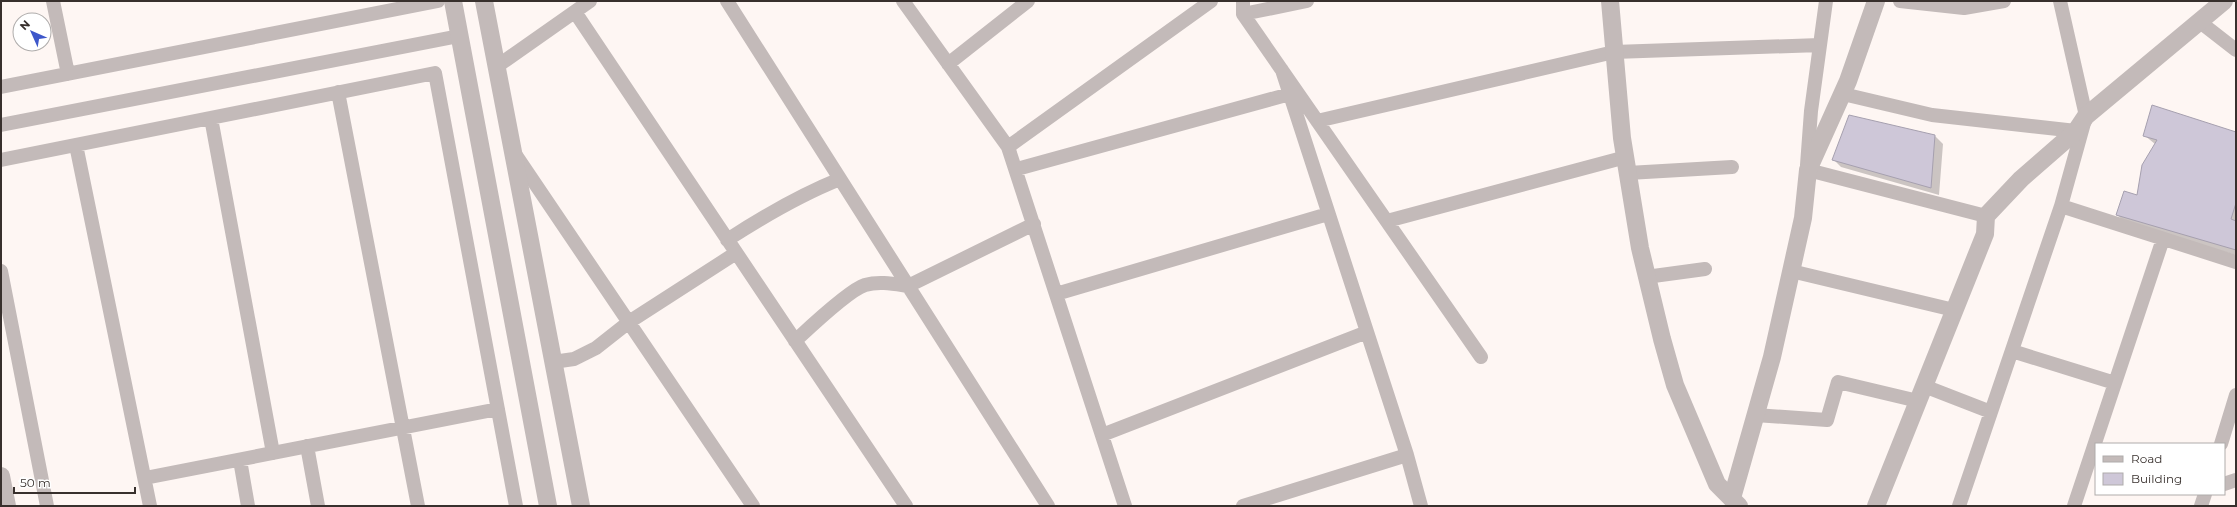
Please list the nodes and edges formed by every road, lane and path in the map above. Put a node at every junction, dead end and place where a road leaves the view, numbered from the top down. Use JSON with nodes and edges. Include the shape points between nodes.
{"nodes":[{"id":1,"x":53,"y":1,"type":"edge"},
{"id":2,"x":438,"y":1,"type":"edge"},
{"id":3,"x":453,"y":1,"type":"edge"},
{"id":4,"x":484,"y":1,"type":"edge"},
{"id":5,"x":590,"y":1,"type":"edge"},
{"id":6,"x":727,"y":1,"type":"edge"},
{"id":7,"x":903,"y":1,"type":"edge"},
{"id":8,"x":1028,"y":1,"type":"edge"},
{"id":9,"x":1211,"y":1,"type":"edge"},
{"id":10,"x":1307,"y":1,"type":"edge"},
{"id":11,"x":1610,"y":1,"type":"edge"},
{"id":12,"x":1826,"y":1,"type":"edge"},
{"id":13,"x":1876,"y":1,"type":"edge"},
{"id":14,"x":1900,"y":1,"type":"edge"},
{"id":15,"x":2004,"y":1,"type":"edge"},
{"id":16,"x":2060,"y":1,"type":"edge"},
{"id":17,"x":2224,"y":1,"type":"edge"},
{"id":18,"x":1243,"y":7,"type":"edge"},
{"id":19,"x":575,"y":12,"type":"junction"},
{"id":20,"x":2200,"y":22,"type":"junction"},
{"id":21,"x":460,"y":36,"type":"junction"},
{"id":22,"x":1820,"y":44,"type":"junction"},
{"id":23,"x":2236,"y":50,"type":"edge"},
{"id":24,"x":1614,"y":52,"type":"junction"},
{"id":25,"x":948,"y":64,"type":"junction"},
{"id":26,"x":496,"y":67,"type":"junction"},
{"id":27,"x":68,"y":74,"type":"junction"},
{"id":28,"x":1,"y":87,"type":"edge"},
{"id":29,"x":338,"y":92,"type":"junction"},
{"id":30,"x":1294,"y":93,"type":"junction"},
{"id":31,"x":1843,"y":94,"type":"junction"},
{"id":32,"x":211,"y":118,"type":"junction"},
{"id":33,"x":1317,"y":121,"type":"junction"},
{"id":34,"x":1,"y":124,"type":"edge"},
{"id":35,"x":2081,"y":124,"type":"junction"},
{"id":36,"x":76,"y":145,"type":"junction"},
{"id":37,"x":1008,"y":147,"type":"junction"},
{"id":38,"x":512,"y":151,"type":"junction"},
{"id":39,"x":1,"y":160,"type":"edge"},
{"id":40,"x":1627,"y":165,"type":"junction"},
{"id":41,"x":1732,"y":167,"type":"dead end"},
{"id":42,"x":1017,"y":169,"type":"junction"},
{"id":43,"x":1807,"y":177,"type":"junction"},
{"id":44,"x":840,"y":179,"type":"junction"},
{"id":45,"x":2061,"y":206,"type":"junction"},
{"id":46,"x":1328,"y":214,"type":"junction"},
{"id":47,"x":1986,"y":216,"type":"junction"},
{"id":48,"x":1387,"y":221,"type":"junction"},
{"id":49,"x":1034,"y":224,"type":"junction"},
{"id":50,"x":2163,"y":239,"type":"junction"},
{"id":51,"x":727,"y":240,"type":"junction"},
{"id":52,"x":736,"y":253,"type":"junction"},
{"id":53,"x":2236,"y":262,"type":"edge"},
{"id":54,"x":1705,"y":269,"type":"dead end"},
{"id":55,"x":1,"y":271,"type":"edge"},
{"id":56,"x":1791,"y":271,"type":"junction"},
{"id":57,"x":1646,"y":277,"type":"junction"},
{"id":58,"x":908,"y":286,"type":"junction"},
{"id":59,"x":1056,"y":294,"type":"junction"},
{"id":60,"x":1954,"y":310,"type":"junction"},
{"id":61,"x":628,"y":322,"type":"junction"},
{"id":62,"x":1367,"y":332,"type":"junction"},
{"id":63,"x":795,"y":341,"type":"junction"},
{"id":64,"x":2012,"y":351,"type":"junction"},
{"id":65,"x":1481,"y":357,"type":"dead end"},
{"id":66,"x":553,"y":362,"type":"junction"},
{"id":67,"x":2115,"y":383,"type":"junction"},
{"id":68,"x":1921,"y":394,"type":"junction"},
{"id":69,"x":2236,"y":395,"type":"edge"},
{"id":70,"x":498,"y":409,"type":"junction"},
{"id":71,"x":1991,"y":412,"type":"junction"},
{"id":72,"x":1755,"y":415,"type":"junction"},
{"id":73,"x":404,"y":427,"type":"junction"},
{"id":74,"x":1102,"y":435,"type":"junction"},
{"id":75,"x":2221,"y":443,"type":"edge"},
{"id":76,"x":307,"y":446,"type":"junction"},
{"id":77,"x":273,"y":453,"type":"junction"},
{"id":78,"x":1407,"y":455,"type":"junction"},
{"id":79,"x":240,"y":460,"type":"junction"},
{"id":80,"x":1,"y":476,"type":"edge"},
{"id":81,"x":145,"y":478,"type":"junction"},
{"id":82,"x":2236,"y":480,"type":"edge"},
{"id":83,"x":2225,"y":484,"type":"edge"},
{"id":84,"x":2205,"y":495,"type":"edge"},
{"id":85,"x":1735,"y":502,"type":"edge"},
{"id":86,"x":6,"y":506,"type":"edge"},
{"id":87,"x":47,"y":506,"type":"edge"},
{"id":88,"x":150,"y":506,"type":"edge"},
{"id":89,"x":248,"y":506,"type":"edge"},
{"id":90,"x":318,"y":506,"type":"edge"},
{"id":91,"x":418,"y":506,"type":"edge"},
{"id":92,"x":516,"y":506,"type":"edge"},
{"id":93,"x":548,"y":506,"type":"edge"},
{"id":94,"x":581,"y":506,"type":"edge"},
{"id":95,"x":753,"y":506,"type":"edge"},
{"id":96,"x":906,"y":506,"type":"edge"},
{"id":97,"x":1048,"y":506,"type":"edge"},
{"id":98,"x":1125,"y":506,"type":"edge"},
{"id":99,"x":1243,"y":506,"type":"edge"},
{"id":100,"x":1421,"y":506,"type":"edge"},
{"id":101,"x":1876,"y":506,"type":"edge"},
{"id":102,"x":1959,"y":506,"type":"edge"},
{"id":103,"x":2074,"y":506,"type":"edge"},
{"id":104,"x":2201,"y":506,"type":"edge"}],
"edges":[{"from":1,"to":27,"type":"street"},
{"from":2,"to":27,"type":"street"},
{"from":3,"to":21,"type":"street"},
{"from":4,"to":26,"type":"street"},
{"from":5,"to":19,"type":"street"},
{"from":6,"to":44,"type":"street"},
{"from":7,"to":25,"type":"street"},
{"from":8,"to":25,"type":"street"},
{"from":9,"to":37,"type":"street"},
{"from":10,"to":18,"type":"street"},
{"from":11,"to":24,"type":"street"},
{"from":12,"to":22,"type":"street"},
{"from":13,"to":31,"type":"street"},
{"from":14,"to":15,"type":"street","via":[[1964,8]]},
{"from":16,"to":35,"type":"street"},
{"from":17,"to":20,"type":"street"},
{"from":18,"to":30,"type":"street"},
{"from":19,"to":26,"type":"street"},
{"from":19,"to":51,"type":"street"},
{"from":20,"to":23,"type":"street"},
{"from":20,"to":35,"type":"street"},
{"from":21,"to":34,"type":"street"},
{"from":21,"to":93,"type":"street"},
{"from":22,"to":24,"type":"street"},
{"from":22,"to":43,"type":"street","via":[[1811,111]]},
{"from":24,"to":33,"type":"street"},
{"from":24,"to":40,"type":"street"},
{"from":25,"to":37,"type":"street"},
{"from":26,"to":38,"type":"street"},
{"from":27,"to":28,"type":"street"},
{"from":29,"to":32,"type":"street"},
{"from":29,"to":70,"type":"street","via":[[435,73]]},
{"from":29,"to":73,"type":"street"},
{"from":30,"to":33,"type":"street"},
{"from":30,"to":42,"type":"street"},
{"from":30,"to":46,"type":"street"},
{"from":31,"to":35,"type":"street","via":[[1932,115]]},
{"from":31,"to":43,"type":"street"},
{"from":32,"to":36,"type":"street"},
{"from":32,"to":77,"type":"street"},
{"from":33,"to":48,"type":"street"},
{"from":35,"to":45,"type":"street"},
{"from":35,"to":47,"type":"street","via":[[2021,179]]},
{"from":36,"to":39,"type":"street"},
{"from":36,"to":81,"type":"street"},
{"from":37,"to":42,"type":"street"},
{"from":38,"to":61,"type":"street"},
{"from":38,"to":66,"type":"street"},
{"from":40,"to":41,"type":"street"},
{"from":40,"to":48,"type":"street"},
{"from":40,"to":57,"type":"street"},
{"from":42,"to":49,"type":"street"},
{"from":43,"to":47,"type":"street"},
{"from":43,"to":56,"type":"street","via":[[1803,218]]},
{"from":44,"to":51,"type":"street","via":[[808,192],[765,215]]},
{"from":44,"to":58,"type":"street"},
{"from":45,"to":50,"type":"street"},
{"from":45,"to":64,"type":"street"},
{"from":46,"to":59,"type":"street"},
{"from":46,"to":62,"type":"street"},
{"from":47,"to":60,"type":"street","via":[[1985,234]]},
{"from":48,"to":65,"type":"street"},
{"from":49,"to":58,"type":"street"},
{"from":49,"to":59,"type":"street"},
{"from":50,"to":53,"type":"street"},
{"from":50,"to":67,"type":"street"},
{"from":51,"to":52,"type":"street"},
{"from":52,"to":61,"type":"street"},
{"from":52,"to":63,"type":"street"},
{"from":54,"to":57,"type":"street"},
{"from":55,"to":87,"type":"street"},
{"from":56,"to":60,"type":"street"},
{"from":56,"to":72,"type":"street","via":[[1772,357]]},
{"from":57,"to":85,"type":"street","via":[[1675,385],[1717,484]]},
{"from":58,"to":63,"type":"street","via":[[887,283],[864,285],[819,318]]},
{"from":58,"to":97,"type":"street"},
{"from":59,"to":74,"type":"street"},
{"from":60,"to":68,"type":"street"},
{"from":61,"to":66,"type":"street","via":[[596,348],[574,359]]},
{"from":61,"to":95,"type":"street"},
{"from":62,"to":74,"type":"street"},
{"from":62,"to":78,"type":"street"},
{"from":63,"to":96,"type":"street"},
{"from":64,"to":67,"type":"street"},
{"from":64,"to":71,"type":"street"},
{"from":66,"to":94,"type":"street"},
{"from":67,"to":103,"type":"street"},
{"from":68,"to":71,"type":"street"},
{"from":68,"to":72,"type":"street","via":[[1838,382],[1826,420]]},
{"from":68,"to":101,"type":"street"},
{"from":69,"to":75,"type":"street"},
{"from":70,"to":73,"type":"street"},
{"from":70,"to":92,"type":"street"},
{"from":71,"to":102,"type":"street"},
{"from":72,"to":85,"type":"street"},
{"from":73,"to":76,"type":"street"},
{"from":73,"to":91,"type":"street"},
{"from":74,"to":98,"type":"street"},
{"from":76,"to":77,"type":"street"},
{"from":76,"to":90,"type":"street"},
{"from":77,"to":79,"type":"street"},
{"from":78,"to":99,"type":"street"},
{"from":78,"to":100,"type":"street"},
{"from":79,"to":81,"type":"street"},
{"from":79,"to":89,"type":"street"},
{"from":80,"to":86,"type":"street"},
{"from":81,"to":88,"type":"street"},
{"from":82,"to":83,"type":"street"},
{"from":84,"to":104,"type":"street"}]}
